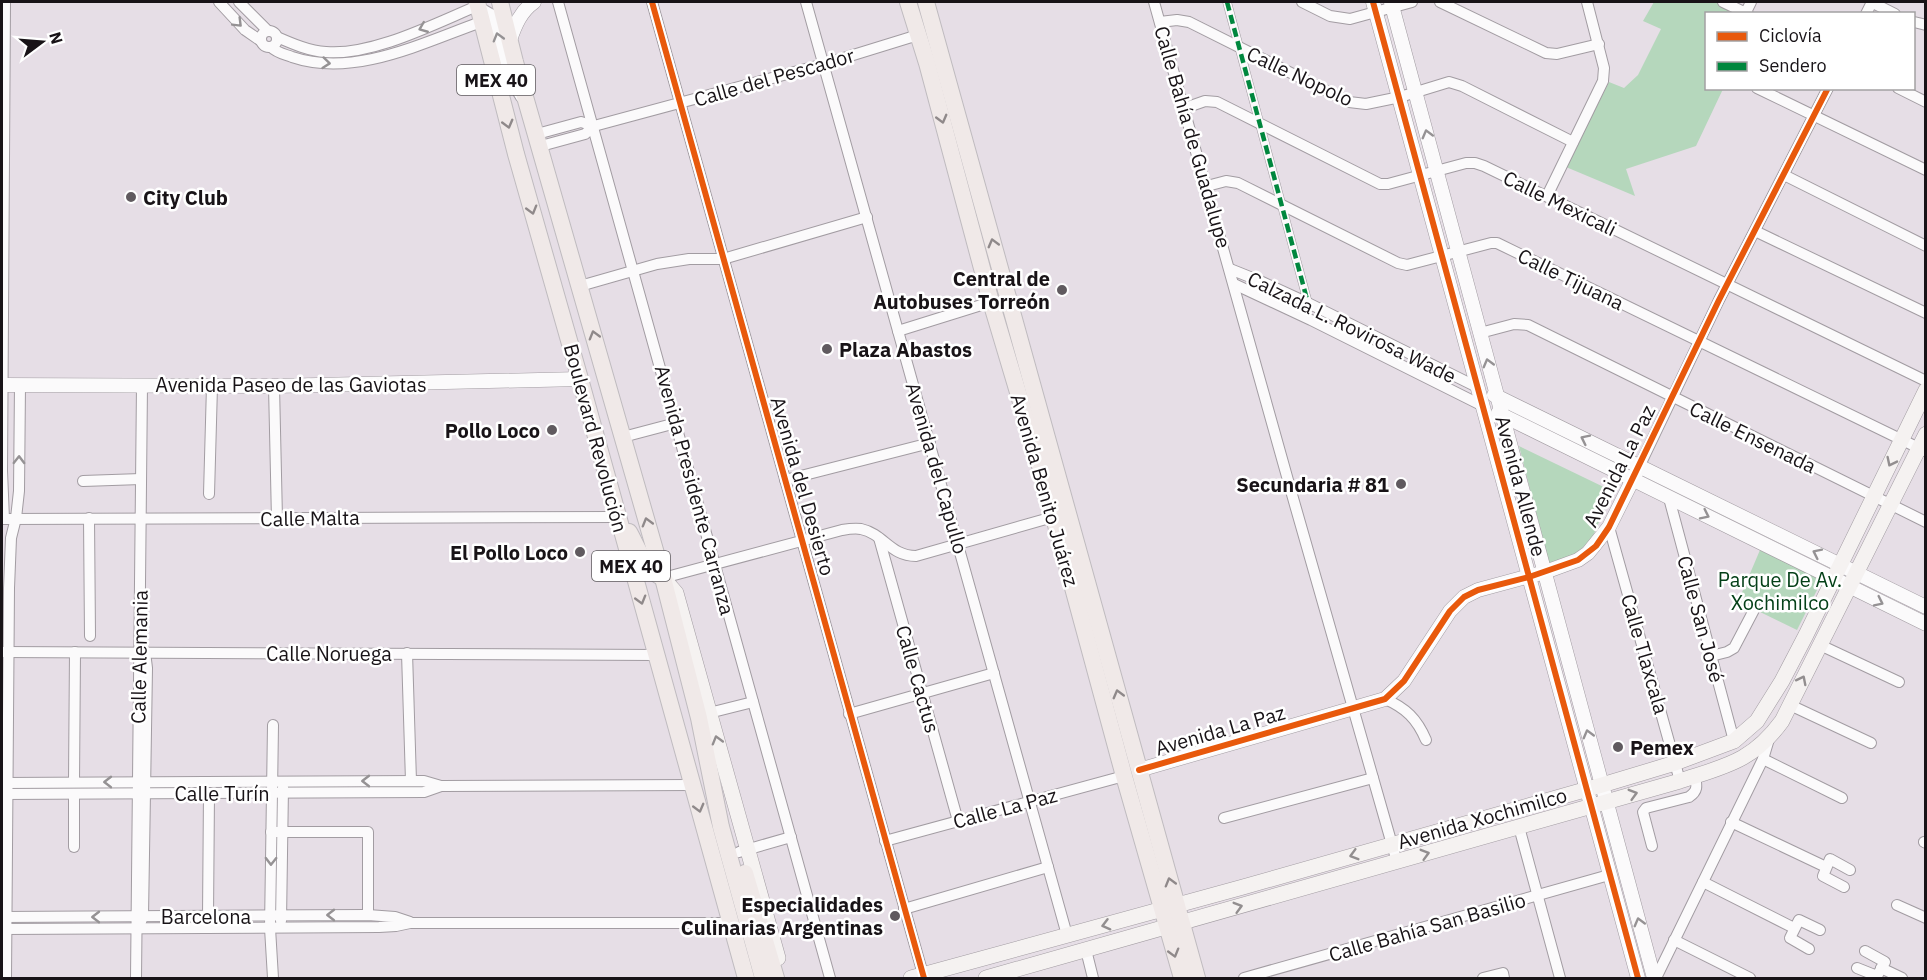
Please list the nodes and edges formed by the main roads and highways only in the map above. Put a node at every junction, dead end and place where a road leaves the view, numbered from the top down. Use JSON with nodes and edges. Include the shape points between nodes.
{"nodes":[{"id":1,"x":500,"y":2,"type":"edge"},
{"id":2,"x":908,"y":2,"type":"edge"},
{"id":3,"x":926,"y":2,"type":"edge"},
{"id":4,"x":478,"y":10,"type":"edge"},
{"id":5,"x":927,"y":63,"type":"junction"},
{"id":6,"x":948,"y":80,"type":"junction"},
{"id":7,"x":1006,"y":290,"type":"junction"},
{"id":8,"x":992,"y":302,"type":"junction"},
{"id":9,"x":1028,"y":371,"type":"junction"},
{"id":10,"x":580,"y":379,"type":"junction"},
{"id":11,"x":1926,"y":390,"type":"edge"},
{"id":12,"x":1926,"y":434,"type":"edge"},
{"id":13,"x":623,"y":437,"type":"junction"},
{"id":14,"x":1922,"y":450,"type":"edge"},
{"id":15,"x":618,"y":517,"type":"junction"},
{"id":16,"x":663,"y":578,"type":"junction"},
{"id":17,"x":1084,"y":600,"type":"junction"},
{"id":18,"x":671,"y":709,"type":"junction"},
{"id":19,"x":709,"y":773,"type":"junction"},
{"id":20,"x":743,"y":851,"type":"junction"},
{"id":21,"x":1169,"y":907,"type":"junction"},
{"id":22,"x":1174,"y":925,"type":"junction"},
{"id":23,"x":1031,"y":972,"type":"edge"},
{"id":24,"x":919,"y":977,"type":"edge"},
{"id":25,"x":746,"y":978,"type":"edge"},
{"id":26,"x":763,"y":978,"type":"edge"},
{"id":27,"x":776,"y":978,"type":"edge"},
{"id":28,"x":784,"y":978,"type":"edge"},
{"id":29,"x":986,"y":978,"type":"edge"},
{"id":30,"x":1182,"y":978,"type":"edge"},
{"id":31,"x":1197,"y":978,"type":"edge"}],
"edges":[{"from":13,"to":1,"type":"main road","number":"MEX 40","one_way":true},
{"from":2,"to":5,"type":"main road","name":"Avenida Benito Juárez"},
{"from":3,"to":6,"type":"main road","name":"Avenida Benito Juárez"},
{"from":4,"to":10,"type":"main road","name":"Boulevard Revolución","number":"MEX 40","one_way":true},
{"from":5,"to":6,"type":"main road","via":[[938,78]]},
{"from":5,"to":8,"type":"main road","name":"Avenida Benito Juárez","one_way":true},
{"from":7,"to":6,"type":"main road","name":"Avenida Benito Juárez","one_way":true},
{"from":7,"to":8,"type":"main road"},
{"from":7,"to":9,"type":"main road","name":"Avenida Benito Juárez"},
{"from":8,"to":9,"type":"main road","via":[[1005,315],[1016,353]]},
{"from":8,"to":17,"type":"main road","name":"Avenida Benito Juárez","via":[[1053,517]]},
{"from":9,"to":17,"type":"main road","name":"Avenida Benito Juárez"},
{"from":10,"to":13,"type":"main road","via":[[592,381],[600,388],[613,424]]},
{"from":10,"to":15,"type":"main road","name":"Boulevard Revolución","number":"MEX 40"},
{"from":11,"to":21,"type":"main road","name":"Avenida Xochimilco","one_way":true,"via":[[1768,705],[1734,741],[1602,785]]},
{"from":12,"to":14,"type":"main road","name":"Avenida Xochimilco"},
{"from":16,"to":13,"type":"main road","number":"MEX 40","one_way":true},
{"from":22,"to":14,"type":"main road","name":"Avenida Xochimilco","one_way":true,"via":[[1591,807],[1688,778],[1752,753],[1782,721],[1890,505]]},
{"from":15,"to":16,"type":"main road","via":[[652,571]]},
{"from":15,"to":18,"type":"main road","name":"Boulevard Revolución","number":"MEX 40","one_way":true},
{"from":16,"to":19,"type":"main road","number":"MEX 40"},
{"from":20,"to":16,"type":"main road","one_way":true,"via":[[675,593]]},
{"from":17,"to":21,"type":"main road","name":"Avenida Benito Juárez"},
{"from":18,"to":19,"type":"main road"},
{"from":18,"to":25,"type":"main road","name":"Boulevard Revolución","number":"MEX 40","one_way":true},
{"from":19,"to":20,"type":"main road","via":[[724,799]]},
{"from":19,"to":26,"type":"main road","number":"MEX 40"},
{"from":20,"to":27,"type":"main road"},
{"from":20,"to":28,"type":"main road"},
{"from":21,"to":22,"type":"main road","name":"Avenida Benito Juárez"},
{"from":21,"to":24,"type":"main road","name":"Avenida Xochimilco","one_way":true},
{"from":22,"to":23,"type":"main road","name":"Avenida Xochimilco","via":[[1086,950]]},
{"from":22,"to":30,"type":"main road","name":"Avenida Benito Juárez","one_way":true},
{"from":22,"to":31,"type":"main road","name":"Avenida Benito Juárez"},
{"from":23,"to":29,"type":"main road","name":"Avenida Xochimilco"}]}
